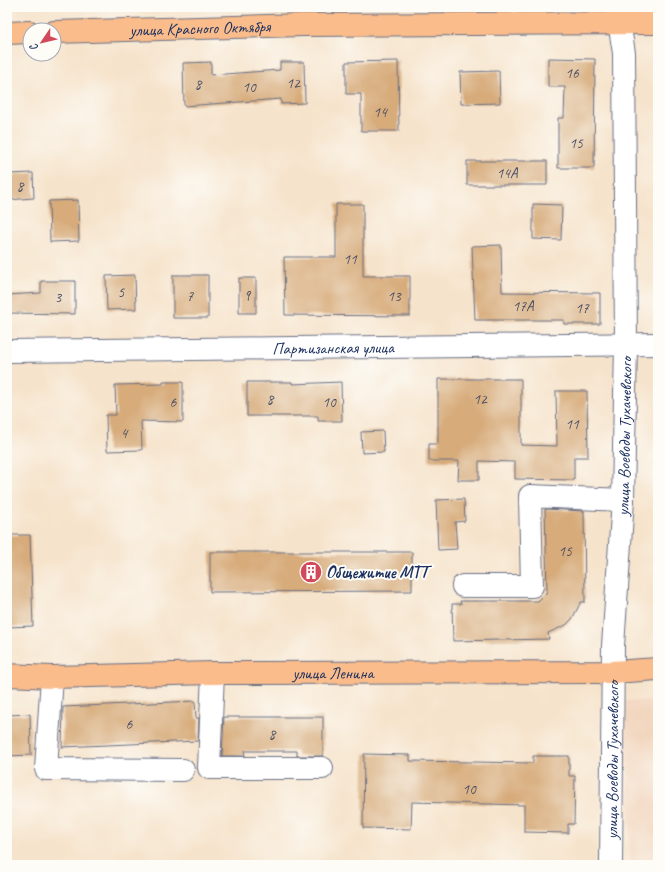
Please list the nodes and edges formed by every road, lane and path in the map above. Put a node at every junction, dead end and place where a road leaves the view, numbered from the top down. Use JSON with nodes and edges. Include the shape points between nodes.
{"nodes":[{"id":1,"x":618,"y":15,"type":"edge"},
{"id":2,"x":658,"y":23,"type":"edge"},
{"id":3,"x":22,"y":32,"type":"edge"},
{"id":4,"x":62,"y":32,"type":"edge"},
{"id":5,"x":7,"y":33,"type":"edge"},
{"id":6,"x":626,"y":344,"type":"junction"},
{"id":7,"x":658,"y":344,"type":"edge"},
{"id":8,"x":7,"y":351,"type":"edge"},
{"id":9,"x":623,"y":500,"type":"junction"},
{"id":10,"x":463,"y":586,"type":"dead end"},
{"id":11,"x":658,"y":669,"type":"edge"},
{"id":12,"x":613,"y":672,"type":"junction"},
{"id":13,"x":213,"y":673,"type":"junction"},
{"id":14,"x":7,"y":675,"type":"edge"},
{"id":15,"x":52,"y":677,"type":"junction"},
{"id":16,"x":322,"y":768,"type":"dead end"},
{"id":17,"x":183,"y":770,"type":"dead end"},
{"id":18,"x":611,"y":865,"type":"edge"}],
"edges":[{"from":1,"to":2,"type":"main road","name":"улица Красного Октября"},
{"from":1,"to":4,"type":"main road","name":"улица Красного Октября"},
{"from":1,"to":6,"type":"street","name":"улица Воеводы Тухачевского","via":[[624,53]]},
{"from":3,"to":5,"type":"main road"},
{"from":6,"to":7,"type":"street","name":"Партизанская улица"},
{"from":6,"to":8,"type":"street","name":"Партизанская улица"},
{"from":6,"to":9,"type":"street","name":"улица Воеводы Тухачевского"},
{"from":9,"to":10,"type":"street","via":[[530,496],[532,586]]},
{"from":9,"to":12,"type":"street","name":"улица Воеводы Тухачевского"},
{"from":11,"to":12,"type":"main road","name":"улица Ленина"},
{"from":12,"to":13,"type":"main road","name":"улица Ленина"},
{"from":12,"to":18,"type":"street","name":"улица Воеводы Тухачевского"},
{"from":13,"to":15,"type":"main road","name":"улица Ленина"},
{"from":13,"to":16,"type":"street","via":[[209,768]]},
{"from":14,"to":15,"type":"main road","name":"улица Ленина"},
{"from":15,"to":17,"type":"street","via":[[46,769]]}]}
